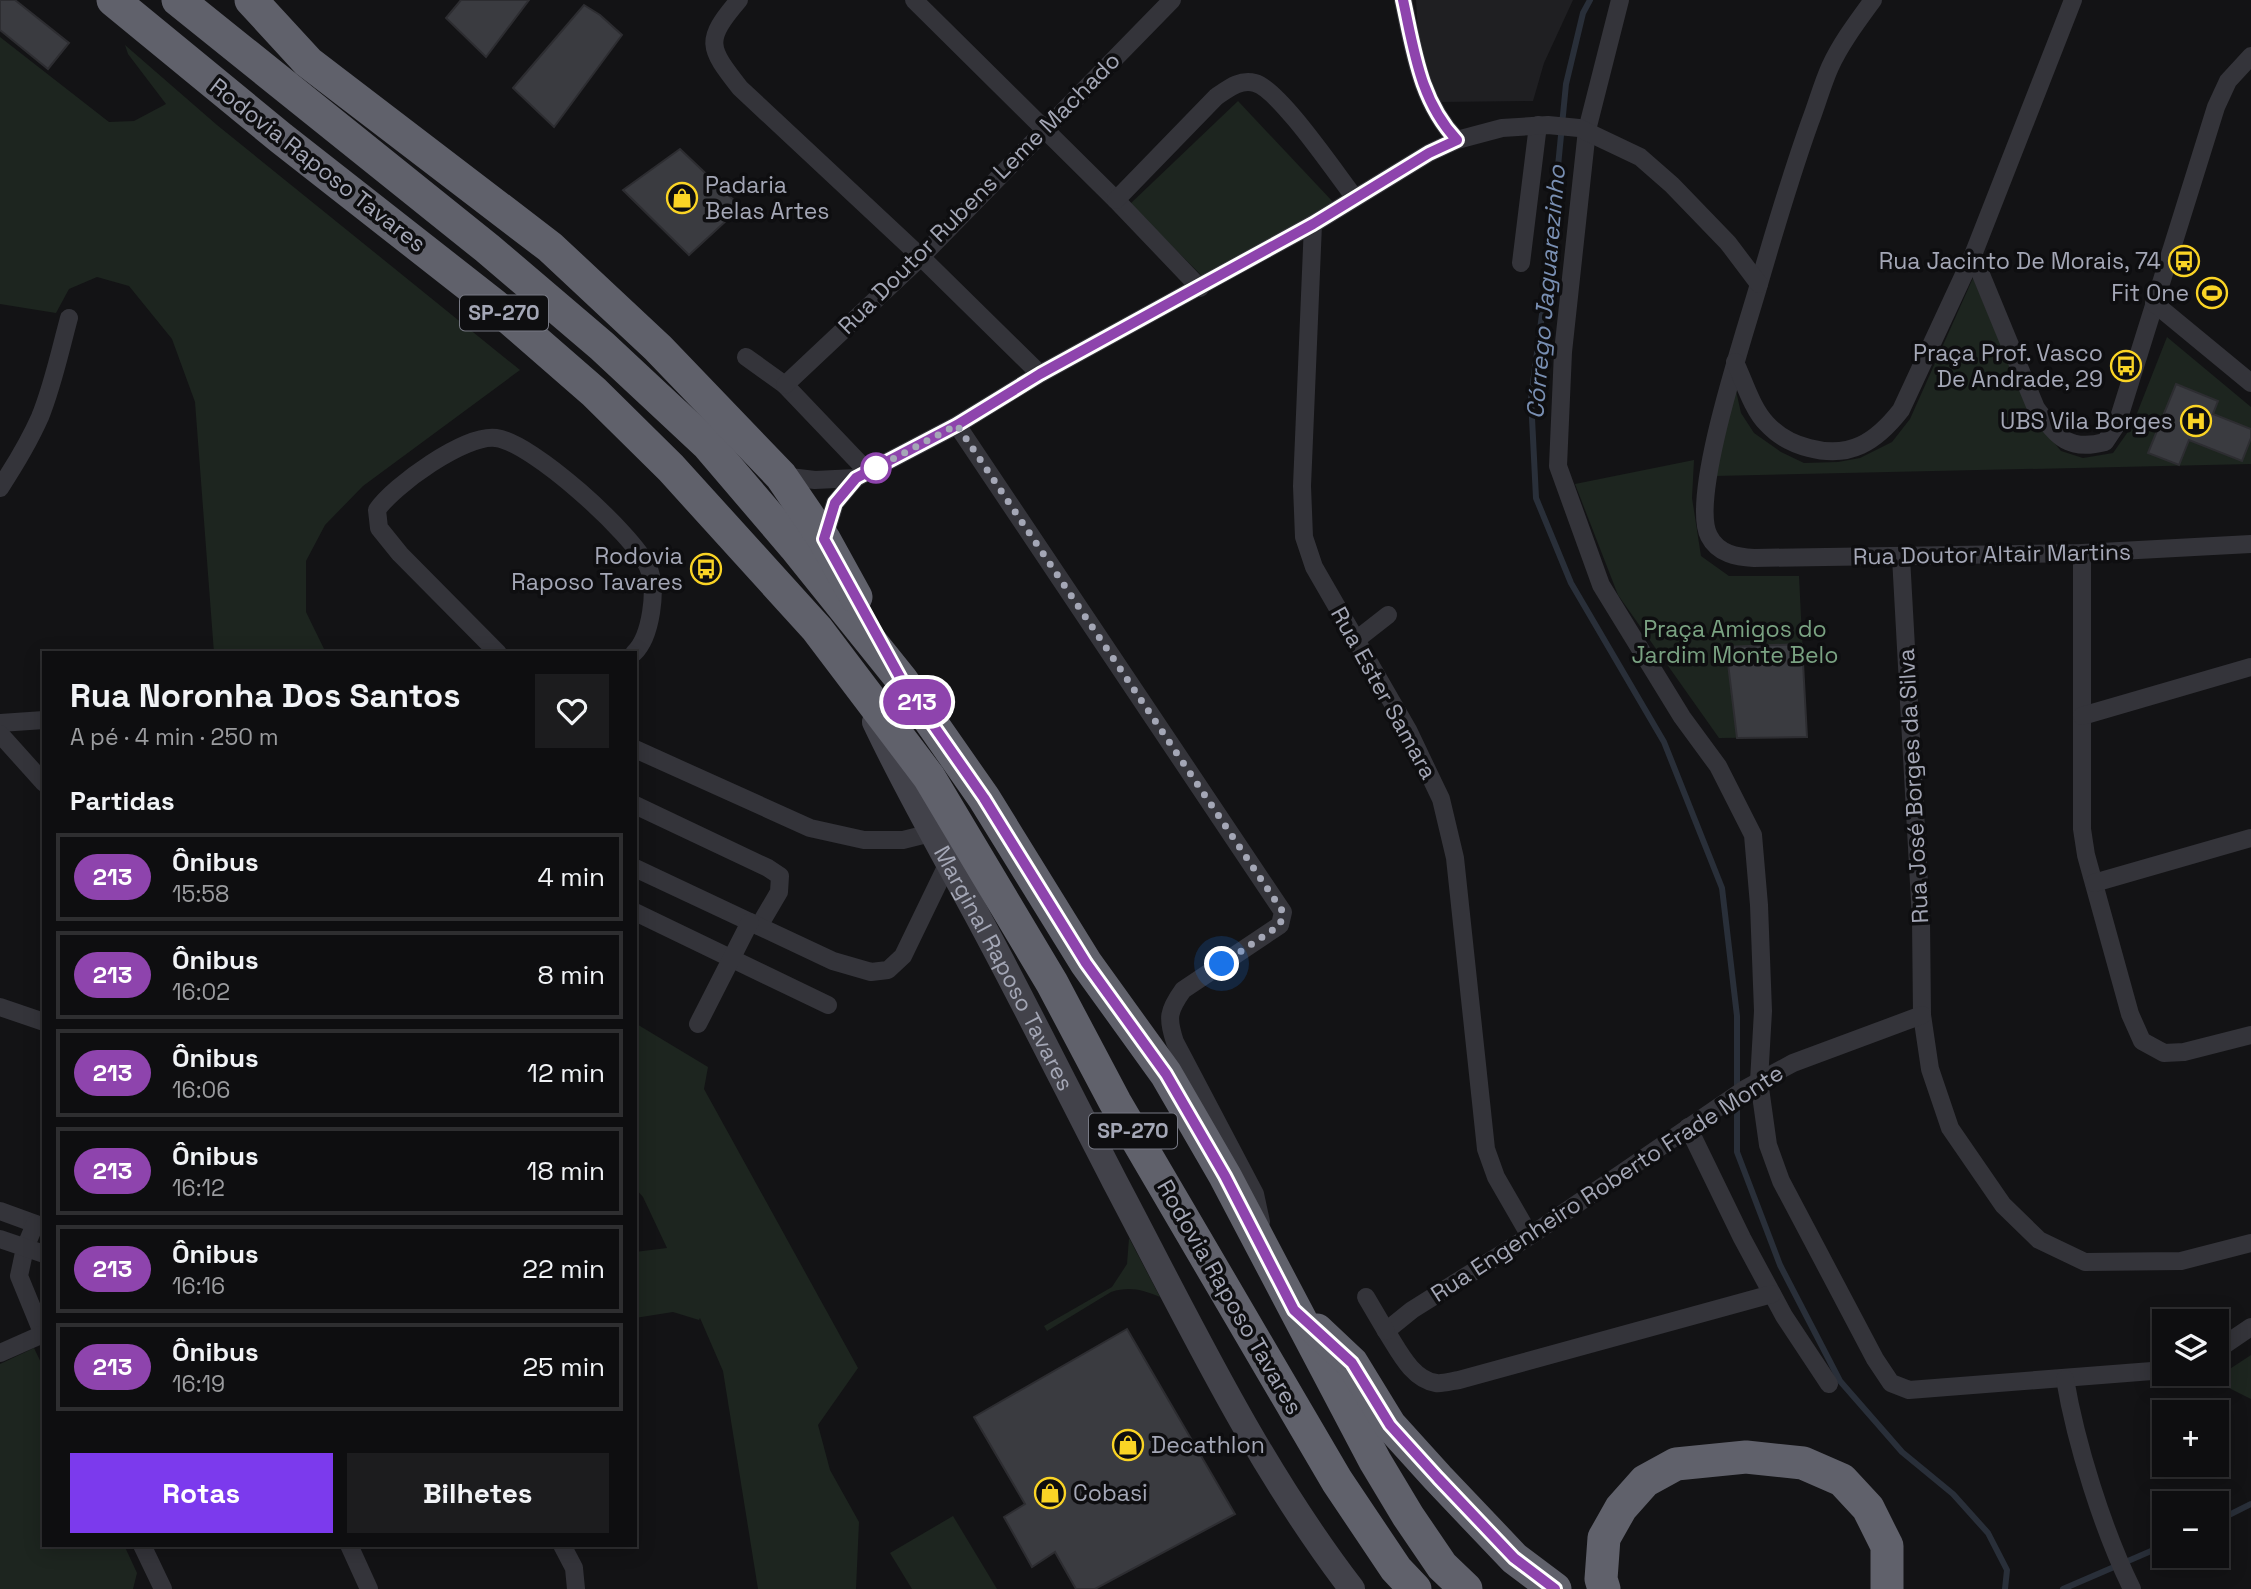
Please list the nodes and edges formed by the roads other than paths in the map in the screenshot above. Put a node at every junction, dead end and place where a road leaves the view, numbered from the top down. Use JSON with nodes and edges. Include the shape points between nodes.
{"nodes":[{"id":1,"x":113,"y":0,"type":"edge"},
{"id":2,"x":178,"y":0,"type":"edge"},
{"id":3,"x":187,"y":0,"type":"edge"},
{"id":4,"x":251,"y":0,"type":"edge"},
{"id":5,"x":739,"y":0,"type":"edge"},
{"id":6,"x":914,"y":0,"type":"edge"},
{"id":7,"x":1172,"y":0,"type":"edge"},
{"id":8,"x":1403,"y":0,"type":"edge"},
{"id":9,"x":1620,"y":0,"type":"edge"},
{"id":10,"x":1873,"y":0,"type":"edge"},
{"id":11,"x":2073,"y":0,"type":"edge"},
{"id":12,"x":2251,"y":56,"type":"edge"},
{"id":13,"x":308,"y":62,"type":"junction"},
{"id":14,"x":1543,"y":125,"type":"junction"},
{"id":15,"x":1583,"y":129,"type":"junction"},
{"id":16,"x":1044,"y":130,"type":"junction"},
{"id":17,"x":1457,"y":140,"type":"junction"},
{"id":18,"x":1355,"y":198,"type":"junction"},
{"id":19,"x":1116,"y":200,"type":"junction"},
{"id":20,"x":1313,"y":224,"type":"junction"},
{"id":21,"x":1973,"y":255,"type":"junction"},
{"id":22,"x":921,"y":257,"type":"junction"},
{"id":23,"x":1521,"y":263,"type":"dead end"},
{"id":24,"x":1759,"y":284,"type":"junction"},
{"id":25,"x":1200,"y":288,"type":"junction"},
{"id":26,"x":2154,"y":303,"type":"junction"},
{"id":27,"x":69,"y":318,"type":"dead end"},
{"id":28,"x":746,"y":357,"type":"dead end"},
{"id":29,"x":1735,"y":362,"type":"junction"},
{"id":30,"x":1040,"y":374,"type":"junction"},
{"id":31,"x":2251,"y":383,"type":"edge"},
{"id":32,"x":785,"y":385,"type":"junction"},
{"id":33,"x":957,"y":425,"type":"junction"},
{"id":34,"x":862,"y":475,"type":"junction"},
{"id":35,"x":781,"y":476,"type":"junction"},
{"id":36,"x":0,"y":488,"type":"edge"},
{"id":37,"x":824,"y":539,"type":"junction"},
{"id":38,"x":2251,"y":544,"type":"edge"},
{"id":39,"x":2082,"y":553,"type":"junction"},
{"id":40,"x":1901,"y":557,"type":"junction"},
{"id":41,"x":1388,"y":615,"type":"dead end"},
{"id":42,"x":1356,"y":640,"type":"junction"},
{"id":43,"x":496,"y":651,"type":"edge"},
{"id":44,"x":636,"y":651,"type":"edge"},
{"id":45,"x":2251,"y":667,"type":"edge"},
{"id":46,"x":851,"y":673,"type":"junction"},
{"id":47,"x":901,"y":679,"type":"junction"},
{"id":48,"x":2082,"y":716,"type":"junction"},
{"id":49,"x":42,"y":720,"type":"edge"},
{"id":50,"x":0,"y":723,"type":"edge"},
{"id":51,"x":0,"y":734,"type":"edge"},
{"id":52,"x":637,"y":750,"type":"edge"},
{"id":53,"x":42,"y":781,"type":"edge"},
{"id":54,"x":637,"y":806,"type":"edge"},
{"id":55,"x":931,"y":833,"type":"junction"},
{"id":56,"x":2251,"y":838,"type":"edge"},
{"id":57,"x":948,"y":863,"type":"junction"},
{"id":58,"x":637,"y":869,"type":"edge"},
{"id":59,"x":2094,"y":883,"type":"junction"},
{"id":60,"x":637,"y":913,"type":"edge"},
{"id":61,"x":754,"y":924,"type":"junction"},
{"id":62,"x":731,"y":959,"type":"junction"},
{"id":63,"x":828,"y":1005,"type":"dead end"},
{"id":64,"x":0,"y":1007,"type":"edge"},
{"id":65,"x":1923,"y":1015,"type":"junction"},
{"id":66,"x":42,"y":1021,"type":"edge"},
{"id":67,"x":698,"y":1024,"type":"dead end"},
{"id":68,"x":2251,"y":1035,"type":"edge"},
{"id":69,"x":1752,"y":1085,"type":"junction"},
{"id":70,"x":1688,"y":1127,"type":"junction"},
{"id":71,"x":0,"y":1211,"type":"edge"},
{"id":72,"x":39,"y":1226,"type":"edge"},
{"id":73,"x":1530,"y":1237,"type":"junction"},
{"id":74,"x":0,"y":1239,"type":"edge"},
{"id":75,"x":2251,"y":1243,"type":"edge"},
{"id":76,"x":25,"y":1248,"type":"junction"},
{"id":77,"x":42,"y":1253,"type":"edge"},
{"id":78,"x":1269,"y":1259,"type":"junction"},
{"id":79,"x":1772,"y":1294,"type":"junction"},
{"id":80,"x":1366,"y":1297,"type":"dead end"},
{"id":81,"x":1294,"y":1310,"type":"junction"},
{"id":82,"x":2251,"y":1327,"type":"edge"},
{"id":83,"x":1386,"y":1331,"type":"junction"},
{"id":84,"x":42,"y":1334,"type":"edge"},
{"id":85,"x":42,"y":1336,"type":"edge"},
{"id":86,"x":2229,"y":1342,"type":"edge"},
{"id":87,"x":0,"y":1353,"type":"edge"},
{"id":88,"x":2152,"y":1371,"type":"edge"},
{"id":89,"x":2065,"y":1379,"type":"junction"},
{"id":90,"x":1829,"y":1384,"type":"dead end"},
{"id":91,"x":143,"y":1547,"type":"edge"},
{"id":92,"x":350,"y":1547,"type":"edge"},
{"id":93,"x":563,"y":1547,"type":"edge"},
{"id":94,"x":2130,"y":1585,"type":"edge"},
{"id":95,"x":163,"y":1589,"type":"edge"},
{"id":96,"x":369,"y":1589,"type":"edge"},
{"id":97,"x":576,"y":1589,"type":"edge"},
{"id":98,"x":1350,"y":1589,"type":"edge"},
{"id":99,"x":1416,"y":1589,"type":"edge"},
{"id":100,"x":1466,"y":1589,"type":"edge"},
{"id":101,"x":1555,"y":1589,"type":"edge"},
{"id":102,"x":1604,"y":1589,"type":"edge"},
{"id":103,"x":1887,"y":1589,"type":"edge"}],
"edges":[{"from":1,"to":46,"type":"highway","name":"Rodovia Raposo Tavares","number":"SP-270","via":[[494,305],[594,392],[671,468]]},
{"from":2,"to":47,"type":"highway","name":"Rodovia Raposo Tavares","number":"SP-270","via":[[497,257],[708,444]]},
{"from":3,"to":13,"type":"highway"},
{"from":4,"to":13,"type":"highway"},
{"from":5,"to":22,"type":"street","via":[[713,40],[719,61],[740,88]]},
{"from":6,"to":16,"type":"street"},
{"from":7,"to":16,"type":"street","name":"Rua Doutor Rubens Leme Machado"},
{"from":8,"to":17,"type":"street","via":[[1422,83]]},
{"from":9,"to":15,"type":"street"},
{"from":10,"to":24,"type":"street","via":[[1830,67]]},
{"from":11,"to":21,"type":"street"},
{"from":12,"to":26,"type":"street","via":[[2228,81],[2216,107]]},
{"from":13,"to":35,"type":"highway","via":[[550,247],[659,348]]},
{"from":14,"to":15,"type":"street"},
{"from":14,"to":17,"type":"street","via":[[1502,128]]},
{"from":14,"to":23,"type":"street"},
{"from":15,"to":24,"type":"street","via":[[1640,157],[1672,185],[1728,243]]},
{"from":15,"to":69,"type":"street","via":[[1558,466],[1601,585],[1718,766],[1753,835],[1763,1011]]},
{"from":16,"to":19,"type":"street"},
{"from":16,"to":22,"type":"street","name":"Rua Doutor Rubens Leme Machado"},
{"from":17,"to":18,"type":"street"},
{"from":18,"to":19,"type":"street","via":[[1278,99],[1256,83],[1234,84],[1216,97]]},
{"from":18,"to":20,"type":"street"},
{"from":19,"to":25,"type":"street"},
{"from":20,"to":25,"type":"street"},
{"from":20,"to":42,"type":"street","name":"Rua Ester Samara","via":[[1301,486],[1304,537],[1314,567]]},
{"from":21,"to":26,"type":"street","via":[[2036,408],[2070,444],[2105,442],[2117,424]]},
{"from":21,"to":29,"type":"street","via":[[1901,410],[1886,428],[1847,452],[1823,452],[1791,443],[1766,423]]},
{"from":22,"to":30,"type":"street"},
{"from":22,"to":32,"type":"street","name":"Rua Doutor Rubens Leme Machado"},
{"from":24,"to":29,"type":"street"},
{"from":25,"to":30,"type":"street"},
{"from":26,"to":31,"type":"street"},
{"from":27,"to":36,"type":"street","via":[[41,414]]},
{"from":28,"to":32,"type":"street"},
{"from":29,"to":40,"type":"street","name":"Rua Doutor Altair Martins","via":[[1712,456],[1705,510],[1708,534],[1717,547],[1734,556],[1754,558]]},
{"from":30,"to":33,"type":"street"},
{"from":32,"to":34,"type":"street"},
{"from":33,"to":34,"type":"street"},
{"from":33,"to":78,"type":"street","via":[[1283,912],[1280,925],[1183,990],[1169,1024],[1255,1194]]},
{"from":34,"to":35,"type":"street","via":[[815,480]]},
{"from":34,"to":37,"type":"street","via":[[835,503]]},
{"from":35,"to":37,"type":"highway"},
{"from":37,"to":47,"type":"highway"},
{"from":38,"to":39,"type":"street","name":"Rua Doutor Altair Martins"},
{"from":39,"to":40,"type":"street","name":"Rua Doutor Altair Martins"},
{"from":39,"to":48,"type":"street"},
{"from":40,"to":65,"type":"street","name":"Rua José Borges da Silva"},
{"from":41,"to":42,"type":"street"},
{"from":42,"to":73,"type":"street","name":"Rua Ester Samara","via":[[1441,799],[1455,858],[1486,1149],[1496,1177]]},
{"from":43,"to":44,"type":"street","via":[[400,554],[379,528],[377,510],[385,498],[445,454],[475,440],[498,438],[533,454],[561,475],[628,538],[649,568],[654,600]]},
{"from":45,"to":48,"type":"street"},
{"from":46,"to":55,"type":"main road","name":"Marginal Raposo Tavares"},
{"from":46,"to":99,"type":"highway","name":"Rodovia Raposo Tavares","number":"SP-270","via":[[929,777],[1338,1481],[1396,1569]]},
{"from":47,"to":78,"type":"highway","name":"Rodovia Raposo Tavares","number":"SP-270","via":[[984,798],[1086,963],[1166,1074]]},
{"from":48,"to":59,"type":"street","via":[[2082,828]]},
{"from":49,"to":50,"type":"street"},
{"from":51,"to":53,"type":"street"},
{"from":52,"to":55,"type":"street","via":[[810,828],[864,840],[903,840]]},
{"from":54,"to":61,"type":"street","via":[[780,876],[779,892]]},
{"from":55,"to":57,"type":"main road","name":"Marginal Raposo Tavares"},
{"from":56,"to":59,"type":"street"},
{"from":57,"to":61,"type":"street","via":[[903,956],[888,970],[871,972],[833,961]]},
{"from":57,"to":98,"type":"main road","name":"Marginal Raposo Tavares","via":[[1185,1317],[1241,1417]]},
{"from":58,"to":61,"type":"street"},
{"from":59,"to":68,"type":"street","via":[[2130,1014],[2142,1041],[2164,1052],[2184,1052]]},
{"from":60,"to":62,"type":"street"},
{"from":61,"to":62,"type":"street"},
{"from":62,"to":63,"type":"street"},
{"from":62,"to":67,"type":"street"},
{"from":64,"to":66,"type":"street"},
{"from":65,"to":69,"type":"street","name":"Rua Engenheiro Roberto Frade Monte","via":[[1793,1063]]},
{"from":65,"to":75,"type":"street","name":"Rua José Borges da Silva","via":[[1930,1069],[1950,1128],[2003,1205],[2039,1240],[2085,1262],[2181,1261]]},
{"from":69,"to":70,"type":"street","name":"Rua Engenheiro Roberto Frade Monte"},
{"from":69,"to":89,"type":"street","via":[[1781,1181],[1891,1383],[1909,1390]]},
{"from":70,"to":73,"type":"street","name":"Rua Engenheiro Roberto Frade Monte"},
{"from":70,"to":79,"type":"street"},
{"from":71,"to":72,"type":"street"},
{"from":72,"to":76,"type":"street"},
{"from":73,"to":83,"type":"street","name":"Rua Engenheiro Roberto Frade Monte"},
{"from":74,"to":76,"type":"street"},
{"from":76,"to":77,"type":"street"},
{"from":76,"to":84,"type":"street","via":[[19,1276]]},
{"from":78,"to":81,"type":"highway","name":"Rodovia Raposo Tavares","number":"SP-270"},
{"from":79,"to":83,"type":"street","via":[[1436,1383],[1409,1366]]},
{"from":79,"to":90,"type":"street"},
{"from":80,"to":83,"type":"street"},
{"from":81,"to":100,"type":"highway","name":"Rodovia Raposo Tavares","number":"SP-270","via":[[1408,1516],[1441,1566]]},
{"from":81,"to":101,"type":"highway","via":[[1352,1363],[1390,1425],[1438,1478],[1514,1558]]},
{"from":82,"to":86,"type":"street"},
{"from":85,"to":87,"type":"street"},
{"from":88,"to":89,"type":"street"},
{"from":89,"to":94,"type":"street","via":[[2097,1499]]},
{"from":91,"to":95,"type":"street"},
{"from":92,"to":96,"type":"street"},
{"from":93,"to":97,"type":"street","via":[[574,1568]]},
{"from":102,"to":103,"type":"highway","via":[[1604,1538],[1621,1508],[1645,1481],[1676,1464],[1746,1457],[1803,1463],[1842,1480],[1868,1508],[1887,1545]]}]}
